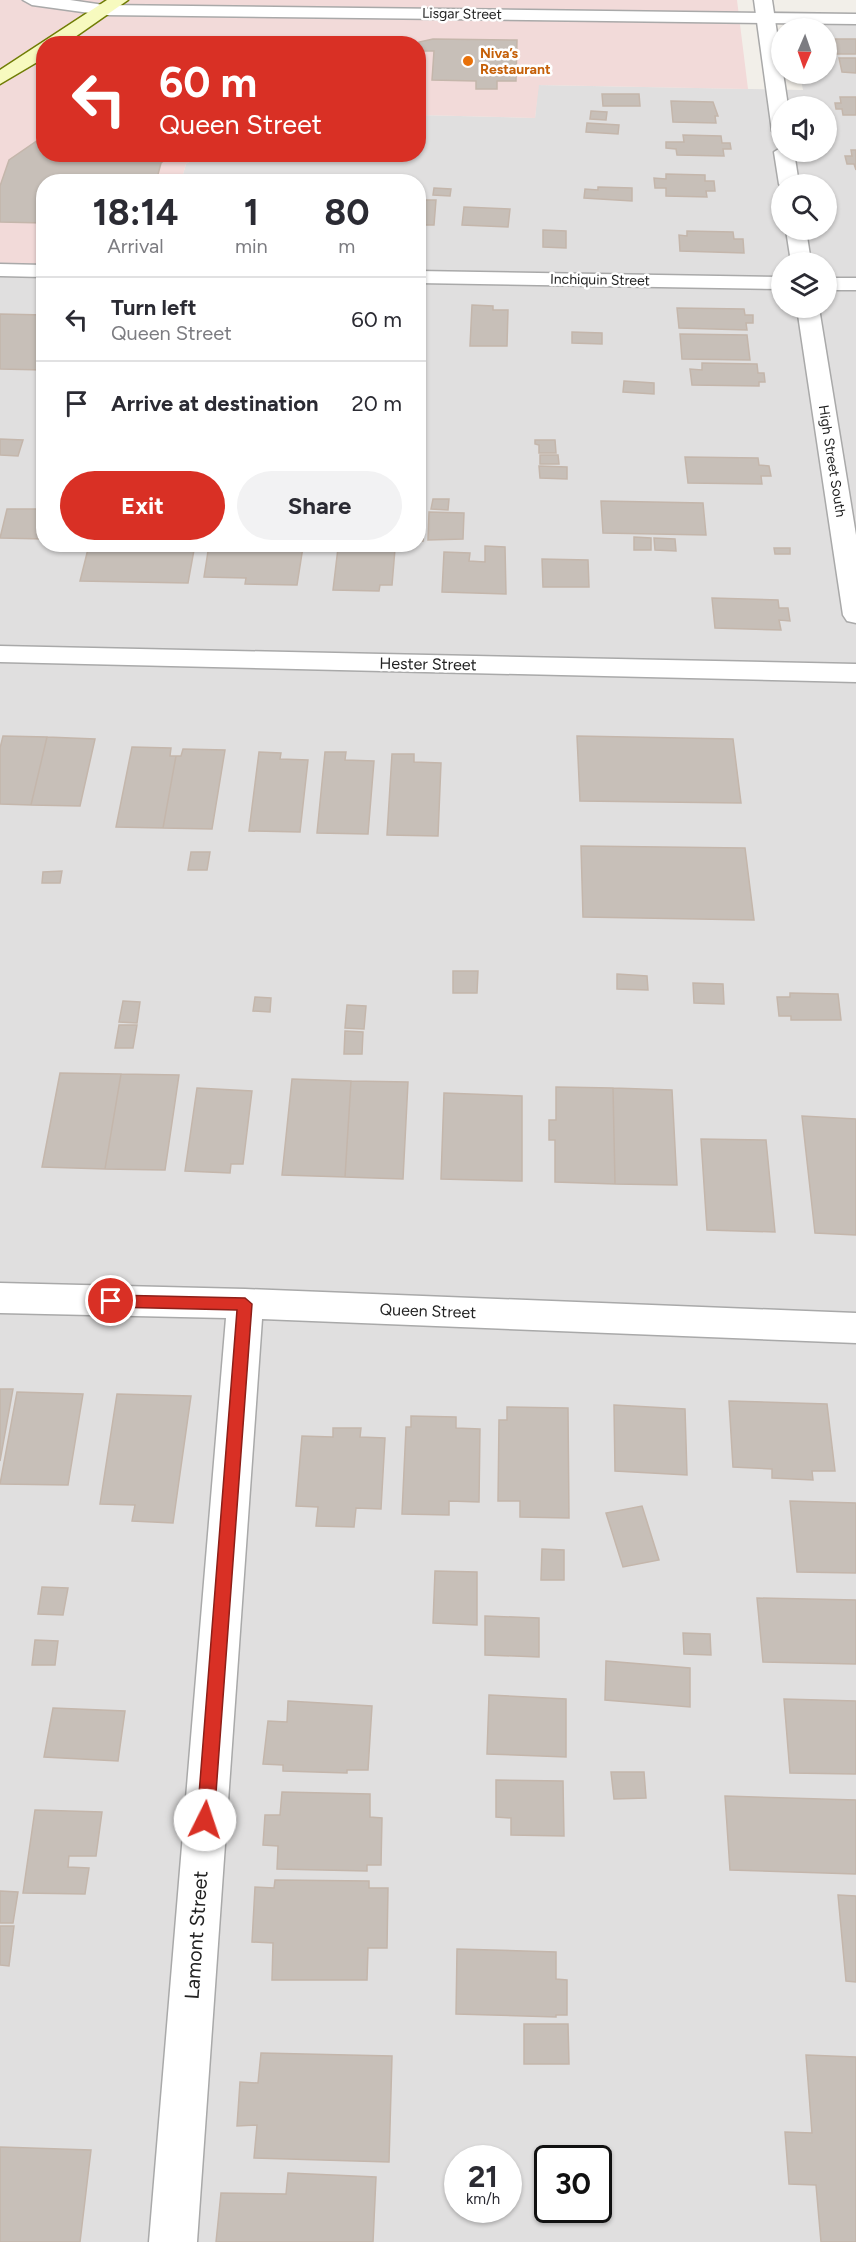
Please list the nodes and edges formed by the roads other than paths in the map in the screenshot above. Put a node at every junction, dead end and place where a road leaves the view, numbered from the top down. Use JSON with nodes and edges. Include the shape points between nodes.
{"nodes":[{"id":1,"x":32,"y":0,"type":"edge"},
{"id":2,"x":112,"y":5,"type":"edge"},
{"id":3,"x":764,"y":9,"type":"edge"},
{"id":4,"x":856,"y":19,"type":"edge"},
{"id":5,"x":64,"y":36,"type":"edge"},
{"id":6,"x":36,"y":54,"type":"edge"},
{"id":7,"x":0,"y":78,"type":"edge"},
{"id":8,"x":777,"y":96,"type":"edge"},
{"id":9,"x":0,"y":270,"type":"edge"},
{"id":10,"x":36,"y":271,"type":"edge"},
{"id":11,"x":426,"y":277,"type":"edge"},
{"id":12,"x":771,"y":283,"type":"edge"},
{"id":13,"x":837,"y":284,"type":"edge"},
{"id":14,"x":856,"y":284,"type":"edge"},
{"id":15,"x":810,"y":318,"type":"edge"},
{"id":16,"x":856,"y":615,"type":"edge"},
{"id":17,"x":0,"y":654,"type":"edge"},
{"id":18,"x":856,"y":673,"type":"edge"},
{"id":19,"x":0,"y":1298,"type":"edge"},
{"id":20,"x":245,"y":1304,"type":"junction"},
{"id":21,"x":856,"y":1328,"type":"edge"},
{"id":22,"x":173,"y":2242,"type":"edge"}],
"edges":[{"from":1,"to":2,"type":"street","name":"Lisgar Street"},
{"from":2,"to":3,"type":"street","name":"Lisgar Street"},
{"from":2,"to":5,"type":"main road"},
{"from":3,"to":4,"type":"street","name":"Lisgar Street"},
{"from":3,"to":8,"type":"street"},
{"from":6,"to":7,"type":"main road"},
{"from":9,"to":10,"type":"street"},
{"from":11,"to":12,"type":"street","name":"Inchiquin Street"},
{"from":13,"to":14,"type":"street"},
{"from":15,"to":16,"type":"street","name":"High Street South"},
{"from":17,"to":18,"type":"street","name":"Hester Street"},
{"from":19,"to":20,"type":"street","name":"Queen Street"},
{"from":20,"to":21,"type":"street","name":"Queen Street"},
{"from":20,"to":22,"type":"street","name":"Lamont Street"}]}
